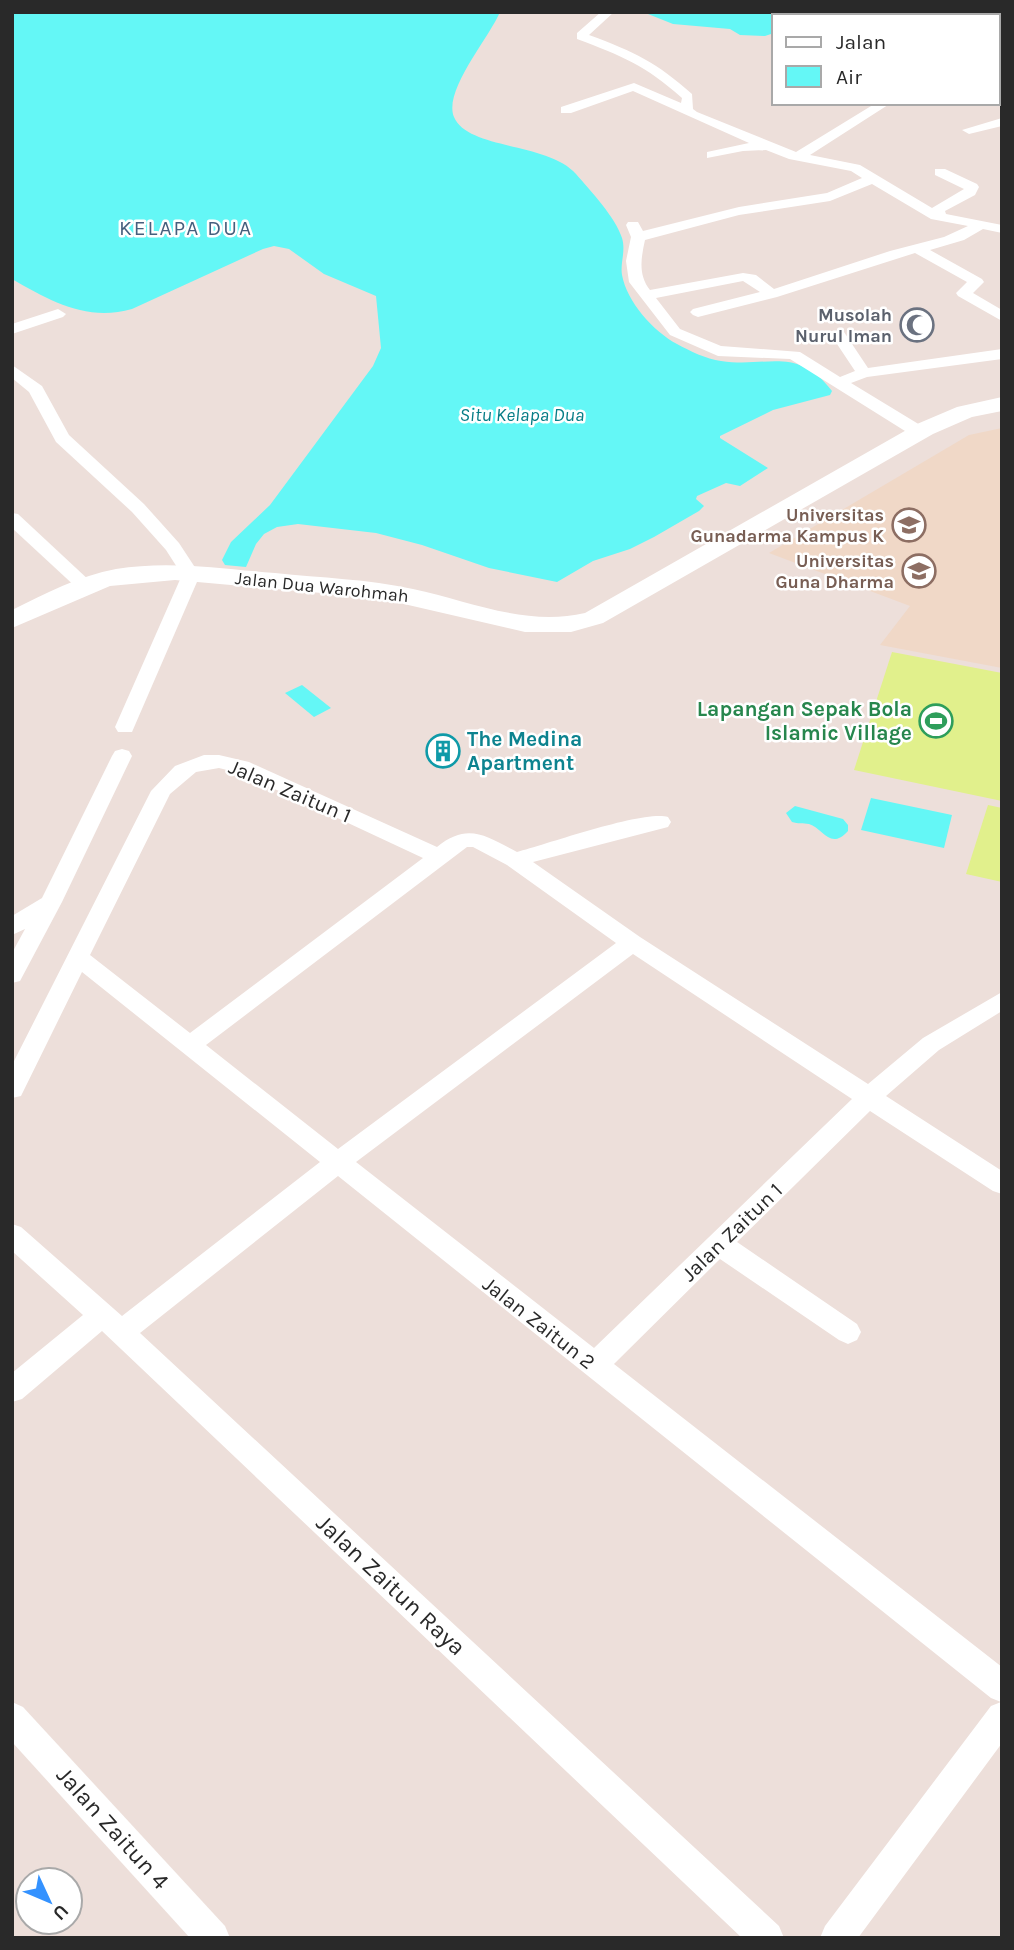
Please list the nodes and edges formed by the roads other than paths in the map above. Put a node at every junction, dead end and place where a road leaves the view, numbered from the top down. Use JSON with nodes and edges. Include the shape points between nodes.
{"nodes":[{"id":1,"x":608,"y":12,"type":"edge"},
{"id":2,"x":882,"y":105,"type":"edge"},
{"id":3,"x":566,"y":110,"type":"dead end"},
{"id":4,"x":687,"y":110,"type":"junction"},
{"id":5,"x":1002,"y":122,"type":"edge"},
{"id":6,"x":969,"y":130,"type":"dead end"},
{"id":7,"x":770,"y":147,"type":"junction"},
{"id":8,"x":712,"y":155,"type":"dead end"},
{"id":9,"x":798,"y":157,"type":"junction"},
{"id":10,"x":940,"y":172,"type":"dead end"},
{"id":11,"x":874,"y":178,"type":"junction"},
{"id":12,"x":940,"y":217,"type":"junction"},
{"id":13,"x":980,"y":225,"type":"junction"},
{"id":14,"x":1002,"y":229,"type":"edge"},
{"id":15,"x":919,"y":249,"type":"junction"},
{"id":16,"x":772,"y":294,"type":"junction"},
{"id":17,"x":645,"y":296,"type":"junction"},
{"id":18,"x":698,"y":312,"type":"dead end"},
{"id":19,"x":58,"y":314,"type":"dead end"},
{"id":20,"x":1002,"y":317,"type":"edge"},
{"id":21,"x":12,"y":329,"type":"edge"},
{"id":22,"x":839,"y":335,"type":"dead end"},
{"id":23,"x":1002,"y":354,"type":"edge"},
{"id":24,"x":12,"y":370,"type":"edge"},
{"id":25,"x":864,"y":373,"type":"junction"},
{"id":26,"x":838,"y":383,"type":"junction"},
{"id":27,"x":1002,"y":404,"type":"edge"},
{"id":28,"x":919,"y":432,"type":"junction"},
{"id":29,"x":12,"y":518,"type":"edge"},
{"id":30,"x":202,"y":575,"type":"junction"},
{"id":31,"x":85,"y":586,"type":"junction"},
{"id":32,"x":12,"y":620,"type":"edge"},
{"id":33,"x":125,"y":727,"type":"dead end"},
{"id":34,"x":122,"y":756,"type":"dead end"},
{"id":35,"x":661,"y":822,"type":"dead end"},
{"id":36,"x":439,"y":857,"type":"junction"},
{"id":37,"x":515,"y":860,"type":"junction"},
{"id":38,"x":51,"y":902,"type":"junction"},
{"id":39,"x":12,"y":927,"type":"edge"},
{"id":40,"x":632,"y":943,"type":"junction"},
{"id":41,"x":78,"y":957,"type":"junction"},
{"id":42,"x":12,"y":975,"type":"edge"},
{"id":43,"x":1002,"y":1000,"type":"edge"},
{"id":44,"x":189,"y":1046,"type":"junction"},
{"id":45,"x":12,"y":1089,"type":"edge"},
{"id":46,"x":869,"y":1097,"type":"junction"},
{"id":47,"x":337,"y":1163,"type":"junction"},
{"id":48,"x":1002,"y":1184,"type":"edge"},
{"id":49,"x":12,"y":1235,"type":"edge"},
{"id":50,"x":719,"y":1244,"type":"junction"},
{"id":51,"x":111,"y":1324,"type":"junction"},
{"id":52,"x":848,"y":1332,"type":"dead end"},
{"id":53,"x":594,"y":1366,"type":"junction"},
{"id":54,"x":12,"y":1390,"type":"edge"},
{"id":55,"x":1002,"y":1687,"type":"edge"},
{"id":56,"x":1002,"y":1717,"type":"edge"},
{"id":57,"x":12,"y":1718,"type":"edge"},
{"id":58,"x":213,"y":1938,"type":"edge"},
{"id":59,"x":767,"y":1938,"type":"edge"},
{"id":60,"x":838,"y":1938,"type":"edge"}],
"edges":[{"from":1,"to":4,"type":"street","via":[[581,36],[649,65],[690,99]]},
{"from":2,"to":9,"type":"street"},
{"from":3,"to":4,"type":"street","via":[[634,87]]},
{"from":4,"to":7,"type":"street"},
{"from":5,"to":6,"type":"street"},
{"from":7,"to":8,"type":"street","via":[[743,147]]},
{"from":7,"to":9,"type":"street"},
{"from":9,"to":11,"type":"street","via":[[845,165]]},
{"from":10,"to":12,"type":"street","via":[[972,187],[938,209]]},
{"from":11,"to":12,"type":"street"},
{"from":11,"to":17,"type":"street","via":[[830,197],[635,231],[633,271]]},
{"from":12,"to":13,"type":"street"},
{"from":13,"to":14,"type":"street"},
{"from":13,"to":15,"type":"street","via":[[950,242]]},
{"from":15,"to":16,"type":"street"},
{"from":15,"to":20,"type":"street","via":[[977,282],[964,293]]},
{"from":16,"to":17,"type":"street","via":[[743,277]]},
{"from":16,"to":18,"type":"street"},
{"from":17,"to":26,"type":"street","via":[[675,332],[718,351],[794,355]]},
{"from":19,"to":21,"type":"street"},
{"from":22,"to":25,"type":"street"},
{"from":23,"to":25,"type":"street"},
{"from":24,"to":30,"type":"street","via":[[36,389],[62,438]]},
{"from":25,"to":26,"type":"street"},
{"from":26,"to":28,"type":"street"},
{"from":27,"to":28,"type":"street","name":"Jalan Dua Warohmah","via":[[965,412]]},
{"from":28,"to":30,"type":"street","name":"Jalan Dua Warohmah","via":[[581,623],[533,626],[383,591]]},
{"from":29,"to":31,"type":"street"},
{"from":30,"to":31,"type":"street","name":"Jalan Dua Warohmah","via":[[128,575]]},
{"from":30,"to":33,"type":"street"},
{"from":31,"to":32,"type":"street","name":"Jalan Dua Warohmah"},
{"from":34,"to":38,"type":"street"},
{"from":35,"to":37,"type":"street"},
{"from":36,"to":37,"type":"street","via":[[470,839]]},
{"from":36,"to":41,"type":"street","name":"Jalan Zaitun 1","via":[[230,763],[204,762],[173,777],[161,791]]},
{"from":36,"to":44,"type":"street"},
{"from":37,"to":40,"type":"street"},
{"from":38,"to":39,"type":"street"},
{"from":38,"to":42,"type":"street"},
{"from":40,"to":46,"type":"street"},
{"from":40,"to":47,"type":"street"},
{"from":41,"to":44,"type":"street","name":"Jalan Zaitun 2"},
{"from":41,"to":45,"type":"street","name":"Jalan Zaitun 1"},
{"from":43,"to":46,"type":"street","name":"Jalan Zaitun 1","via":[[931,1044]]},
{"from":44,"to":47,"type":"street","name":"Jalan Zaitun 2"},
{"from":46,"to":48,"type":"street"},
{"from":46,"to":50,"type":"street","name":"Jalan Zaitun 1"},
{"from":47,"to":51,"type":"street"},
{"from":47,"to":53,"type":"street","name":"Jalan Zaitun 2"},
{"from":49,"to":51,"type":"street","name":"Jalan Zaitun Raya"},
{"from":50,"to":52,"type":"street"},
{"from":50,"to":53,"type":"street","name":"Jalan Zaitun 1"},
{"from":51,"to":54,"type":"street"},
{"from":51,"to":59,"type":"street","name":"Jalan Zaitun Raya"},
{"from":53,"to":55,"type":"street","name":"Jalan Zaitun 2"},
{"from":56,"to":60,"type":"street"},
{"from":57,"to":58,"type":"street","name":"Jalan Zaitun 4"}]}
